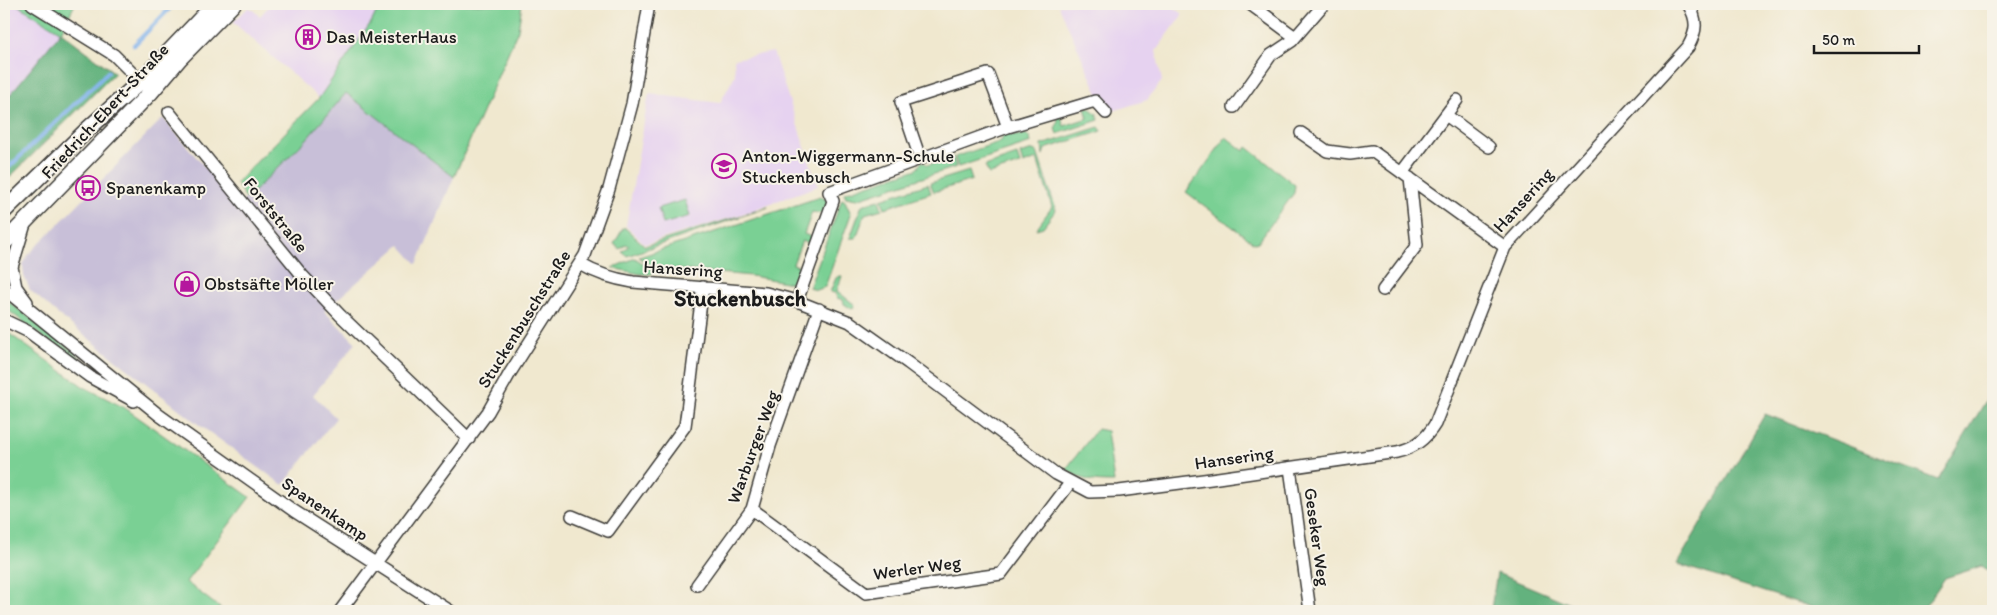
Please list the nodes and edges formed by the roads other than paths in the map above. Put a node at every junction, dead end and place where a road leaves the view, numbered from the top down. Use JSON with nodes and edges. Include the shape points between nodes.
{"nodes":[{"id":1,"x":32,"y":4,"type":"edge"},
{"id":2,"x":215,"y":4,"type":"edge"},
{"id":3,"x":232,"y":4,"type":"edge"},
{"id":4,"x":649,"y":4,"type":"edge"},
{"id":5,"x":1250,"y":4,"type":"edge"},
{"id":6,"x":1324,"y":4,"type":"edge"},
{"id":7,"x":1688,"y":4,"type":"edge"},
{"id":8,"x":1296,"y":37,"type":"junction"},
{"id":9,"x":140,"y":81,"type":"junction"},
{"id":10,"x":151,"y":92,"type":"junction"},
{"id":11,"x":1457,"y":100,"type":"dead end"},
{"id":12,"x":1234,"y":107,"type":"dead end"},
{"id":13,"x":169,"y":112,"type":"dead end"},
{"id":14,"x":1106,"y":113,"type":"dead end"},
{"id":15,"x":1446,"y":115,"type":"junction"},
{"id":16,"x":1008,"y":127,"type":"junction"},
{"id":17,"x":1301,"y":134,"type":"dead end"},
{"id":18,"x":1489,"y":147,"type":"dead end"},
{"id":19,"x":920,"y":158,"type":"junction"},
{"id":20,"x":1406,"y":175,"type":"junction"},
{"id":21,"x":4,"y":211,"type":"edge"},
{"id":22,"x":26,"y":219,"type":"junction"},
{"id":23,"x":4,"y":243,"type":"edge"},
{"id":24,"x":1504,"y":247,"type":"junction"},
{"id":25,"x":580,"y":264,"type":"junction"},
{"id":26,"x":703,"y":287,"type":"junction"},
{"id":27,"x":4,"y":289,"type":"edge"},
{"id":28,"x":1383,"y":290,"type":"dead end"},
{"id":29,"x":797,"y":301,"type":"junction"},
{"id":30,"x":819,"y":309,"type":"junction"},
{"id":31,"x":4,"y":313,"type":"edge"},
{"id":32,"x":35,"y":314,"type":"junction"},
{"id":33,"x":4,"y":320,"type":"edge"},
{"id":34,"x":29,"y":332,"type":"junction"},
{"id":35,"x":159,"y":415,"type":"junction"},
{"id":36,"x":469,"y":439,"type":"junction"},
{"id":37,"x":1290,"y":468,"type":"junction"},
{"id":38,"x":1070,"y":483,"type":"junction"},
{"id":39,"x":752,"y":509,"type":"junction"},
{"id":40,"x":572,"y":516,"type":"dead end"},
{"id":41,"x":376,"y":563,"type":"junction"},
{"id":42,"x":697,"y":584,"type":"dead end"},
{"id":43,"x":340,"y":611,"type":"edge"},
{"id":44,"x":450,"y":611,"type":"edge"},
{"id":45,"x":1310,"y":611,"type":"edge"}],
"edges":[{"from":1,"to":9,"type":"street","via":[[114,55]]},
{"from":2,"to":9,"type":"main road","name":"Friedrich-Ebert-Straße"},
{"from":3,"to":10,"type":"main road","name":"Friedrich-Ebert-Straße"},
{"from":4,"to":25,"type":"street","name":"Stuckenbuschstraße","via":[[632,104],[620,150]]},
{"from":5,"to":8,"type":"street"},
{"from":6,"to":8,"type":"street"},
{"from":7,"to":24,"type":"street","name":"Hansering","via":[[1694,12],[1696,25],[1688,47]]},
{"from":8,"to":12,"type":"street","via":[[1271,55]]},
{"from":9,"to":10,"type":"street"},
{"from":9,"to":21,"type":"main road","name":"Friedrich-Ebert-Straße"},
{"from":10,"to":22,"type":"main road","name":"Friedrich-Ebert-Straße"},
{"from":11,"to":15,"type":"street"},
{"from":13,"to":36,"type":"street","name":"Forststraße","via":[[302,275],[340,316]]},
{"from":14,"to":16,"type":"street","via":[[1095,101]]},
{"from":15,"to":18,"type":"street"},
{"from":15,"to":20,"type":"street"},
{"from":16,"to":19,"type":"street"},
{"from":16,"to":19,"type":"street","via":[[988,74],[901,102]]},
{"from":17,"to":20,"type":"street","via":[[1327,151],[1350,154],[1372,151]]},
{"from":19,"to":29,"type":"street","via":[[829,192],[833,201]]},
{"from":20,"to":24,"type":"street"},
{"from":20,"to":28,"type":"street","via":[[1416,245]]},
{"from":22,"to":23,"type":"main road","name":"Friedrich-Ebert-Straße"},
{"from":22,"to":32,"type":"street","name":"Spanenkamp","via":[[12,267],[16,287]]},
{"from":24,"to":37,"type":"street","name":"Hansering","via":[[1442,410],[1428,435],[1416,446],[1397,452]]},
{"from":25,"to":26,"type":"street","name":"Hansering","via":[[613,279]]},
{"from":25,"to":36,"type":"street","name":"Stuckenbuschstraße"},
{"from":26,"to":29,"type":"street","name":"Hansering","via":[[766,293]]},
{"from":26,"to":40,"type":"street","via":[[685,426],[608,531]]},
{"from":27,"to":32,"type":"street","name":"Spanenkamp"},
{"from":29,"to":30,"type":"street","name":"Hansering"},
{"from":30,"to":38,"type":"street","name":"Hansering","via":[[850,322]]},
{"from":30,"to":39,"type":"street","name":"Warburger Weg","via":[[770,446]]},
{"from":31,"to":34,"type":"street","name":"Spanenkamp"},
{"from":32,"to":35,"type":"street","name":"Spanenkamp"},
{"from":33,"to":34,"type":"street","name":"Spanenkamp"},
{"from":34,"to":35,"type":"street","name":"Spanenkamp","via":[[90,377]]},
{"from":35,"to":41,"type":"street","name":"Spanenkamp","via":[[294,511]]},
{"from":36,"to":41,"type":"street","name":"Stuckenbuschstraße"},
{"from":37,"to":38,"type":"street","name":"Hansering","via":[[1119,491],[1090,492]]},
{"from":37,"to":45,"type":"street","name":"Geseker Weg"},
{"from":38,"to":39,"type":"street","name":"Werler Weg","via":[[1001,574],[866,593]]},
{"from":39,"to":42,"type":"street","name":"Warburger Weg"},
{"from":41,"to":43,"type":"street","name":"Stuckenbuschstraße"},
{"from":41,"to":44,"type":"street","name":"Spanenkamp"}]}
